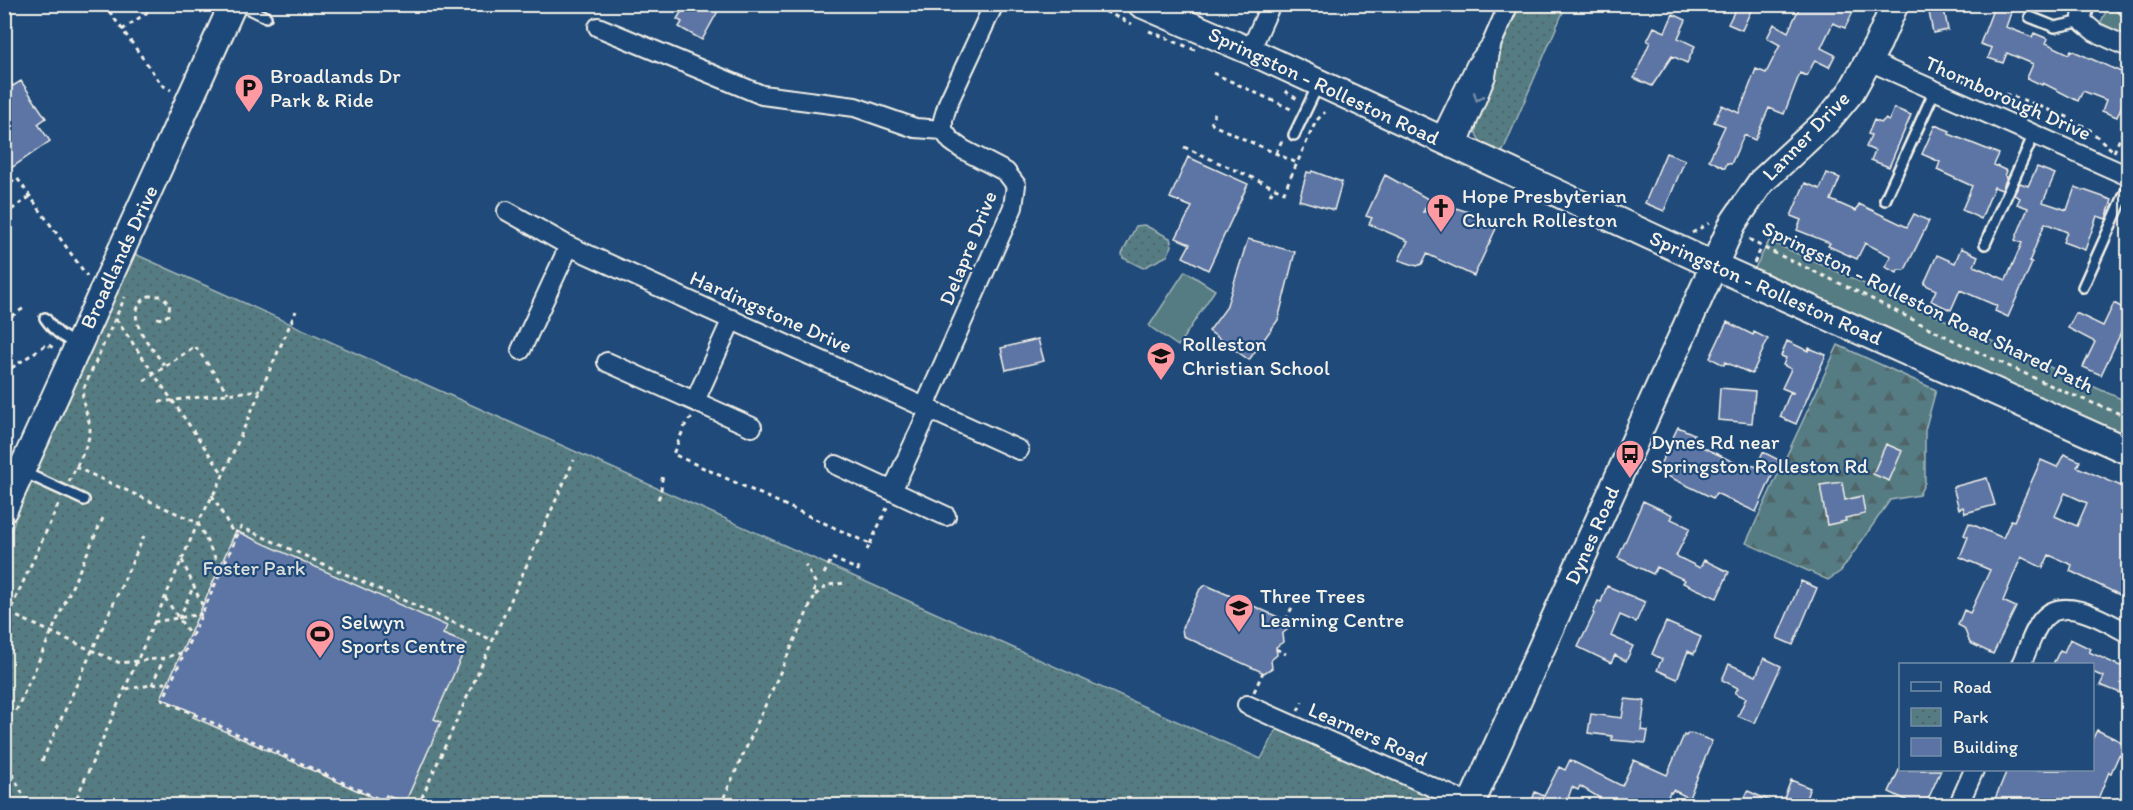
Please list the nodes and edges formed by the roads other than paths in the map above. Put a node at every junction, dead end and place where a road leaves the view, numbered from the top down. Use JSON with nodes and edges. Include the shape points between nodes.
{"nodes":[{"id":1,"x":233,"y":4,"type":"edge"},
{"id":2,"x":238,"y":4,"type":"edge"},
{"id":3,"x":994,"y":4,"type":"edge"},
{"id":4,"x":1141,"y":4,"type":"edge"},
{"id":5,"x":1271,"y":4,"type":"edge"},
{"id":6,"x":1509,"y":4,"type":"edge"},
{"id":7,"x":1895,"y":4,"type":"edge"},
{"id":8,"x":2124,"y":4,"type":"edge"},
{"id":9,"x":2128,"y":7,"type":"edge"},
{"id":10,"x":2084,"y":13,"type":"edge"},
{"id":11,"x":266,"y":17,"type":"dead end"},
{"id":12,"x":2030,"y":17,"type":"dead end"},
{"id":13,"x":598,"y":27,"type":"dead end"},
{"id":14,"x":2128,"y":47,"type":"edge"},
{"id":15,"x":1250,"y":51,"type":"junction"},
{"id":16,"x":1869,"y":61,"type":"junction"},
{"id":17,"x":1936,"y":81,"type":"junction"},
{"id":18,"x":1319,"y":83,"type":"junction"},
{"id":19,"x":943,"y":130,"type":"junction"},
{"id":20,"x":2034,"y":134,"type":"junction"},
{"id":21,"x":1294,"y":135,"type":"dead end"},
{"id":22,"x":1448,"y":143,"type":"junction"},
{"id":23,"x":2125,"y":167,"type":"edge"},
{"id":24,"x":1885,"y":200,"type":"dead end"},
{"id":25,"x":507,"y":211,"type":"dead end"},
{"id":26,"x":1985,"y":244,"type":"dead end"},
{"id":27,"x":569,"y":246,"type":"junction"},
{"id":28,"x":1713,"y":265,"type":"junction"},
{"id":29,"x":2083,"y":287,"type":"dead end"},
{"id":30,"x":45,"y":318,"type":"dead end"},
{"id":31,"x":732,"y":319,"type":"junction"},
{"id":32,"x":68,"y":348,"type":"junction"},
{"id":33,"x":522,"y":350,"type":"dead end"},
{"id":34,"x":607,"y":362,"type":"dead end"},
{"id":35,"x":927,"y":407,"type":"junction"},
{"id":36,"x":696,"y":408,"type":"junction"},
{"id":37,"x":752,"y":427,"type":"dead end"},
{"id":38,"x":1019,"y":450,"type":"dead end"},
{"id":39,"x":2128,"y":451,"type":"edge"},
{"id":40,"x":836,"y":465,"type":"dead end"},
{"id":41,"x":21,"y":471,"type":"junction"},
{"id":42,"x":891,"y":498,"type":"junction"},
{"id":43,"x":84,"y":500,"type":"dead end"},
{"id":44,"x":4,"y":509,"type":"edge"},
{"id":45,"x":946,"y":516,"type":"dead end"},
{"id":46,"x":2128,"y":633,"type":"edge"},
{"id":47,"x":2021,"y":663,"type":"edge"},
{"id":48,"x":1250,"y":701,"type":"road end"},
{"id":49,"x":1974,"y":771,"type":"edge"},
{"id":50,"x":1470,"y":805,"type":"edge"},
{"id":51,"x":1958,"y":806,"type":"edge"}],
"edges":[{"from":1,"to":32,"type":"main road","name":"Broadlands Drive"},
{"from":2,"to":11,"type":"lane"},
{"from":3,"to":19,"type":"street","via":[[948,103]]},
{"from":4,"to":15,"type":"main road","name":"Springston - Rolleston Road"},
{"from":5,"to":15,"type":"street"},
{"from":6,"to":22,"type":"street","via":[[1491,45],[1476,65]]},
{"from":7,"to":16,"type":"main road","name":"Lanner Drive"},
{"from":8,"to":9,"type":"street"},
{"from":10,"to":12,"type":"lane","via":[[2055,27]]},
{"from":10,"to":14,"type":"street","via":[[2088,27]]},
{"from":13,"to":19,"type":"street","via":[[762,95],[855,107],[915,128]]},
{"from":15,"to":18,"type":"main road","name":"Springston - Rolleston Road"},
{"from":16,"to":17,"type":"street","name":"Thornborough Drive"},
{"from":16,"to":28,"type":"main road","name":"Lanner Drive","via":[[1833,114],[1761,182],[1733,223]]},
{"from":17,"to":20,"type":"street","name":"Thornborough Drive"},
{"from":17,"to":24,"type":"lane"},
{"from":18,"to":21,"type":"lane"},
{"from":18,"to":22,"type":"main road","name":"Springston - Rolleston Road"},
{"from":19,"to":35,"type":"street","name":"Delapre Drive","via":[[962,149],[1006,172],[1016,185],[1013,207]]},
{"from":20,"to":23,"type":"street","name":"Thornborough Drive"},
{"from":20,"to":26,"type":"lane"},
{"from":22,"to":28,"type":"main road","name":"Springston - Rolleston Road"},
{"from":23,"to":29,"type":"lane"},
{"from":25,"to":27,"type":"street","name":"Hardingstone Drive"},
{"from":27,"to":31,"type":"street","name":"Hardingstone Drive"},
{"from":27,"to":33,"type":"street"},
{"from":28,"to":39,"type":"main road","name":"Springston - Rolleston Road"},
{"from":28,"to":50,"type":"main road","name":"Dynes Road"},
{"from":30,"to":32,"type":"lane"},
{"from":31,"to":35,"type":"street","name":"Hardingstone Drive"},
{"from":31,"to":36,"type":"street"},
{"from":32,"to":41,"type":"main road","name":"Broadlands Drive"},
{"from":34,"to":36,"type":"street"},
{"from":35,"to":38,"type":"street","name":"Hardingstone Drive"},
{"from":35,"to":42,"type":"street"},
{"from":36,"to":37,"type":"street"},
{"from":40,"to":42,"type":"street"},
{"from":41,"to":43,"type":"lane"},
{"from":41,"to":44,"type":"main road","name":"Broadlands Drive"},
{"from":42,"to":45,"type":"street"},
{"from":46,"to":47,"type":"street","via":[[2079,610],[2056,610],[2043,619]]},
{"from":48,"to":50,"type":"street","name":"Learners Road"},
{"from":49,"to":51,"type":"street"}]}
